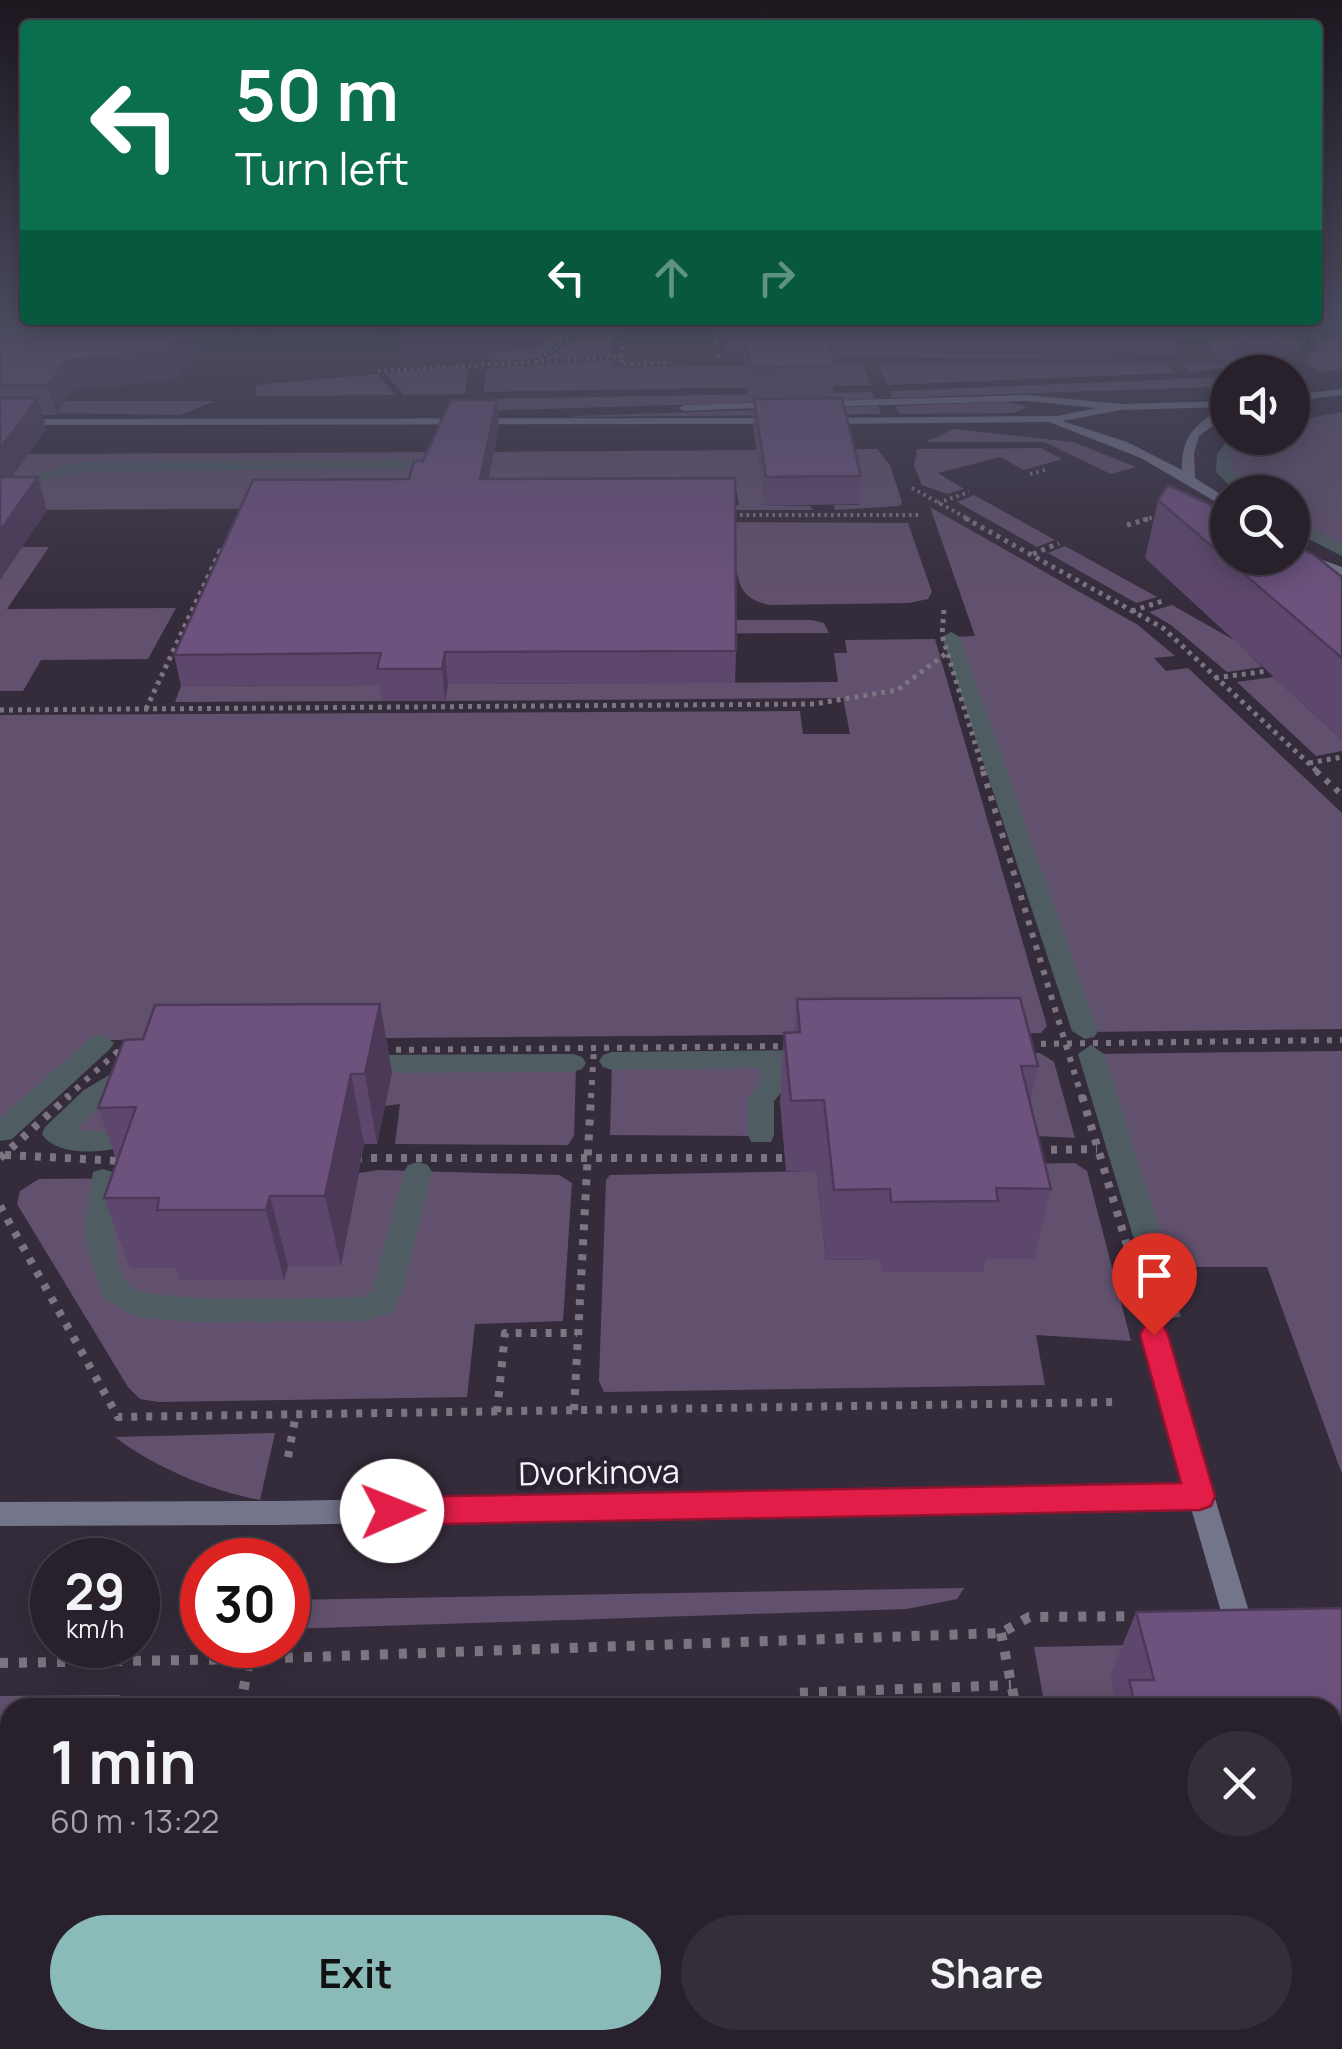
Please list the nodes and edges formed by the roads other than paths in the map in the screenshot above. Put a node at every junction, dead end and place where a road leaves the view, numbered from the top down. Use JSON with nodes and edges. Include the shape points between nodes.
{"nodes":[{"id":1,"x":545,"y":418,"type":"edge"},
{"id":2,"x":1051,"y":418,"type":"edge"},
{"id":3,"x":1108,"y":418,"type":"edge"},
{"id":4,"x":533,"y":419,"type":"junction"},
{"id":5,"x":1037,"y":420,"type":"junction"},
{"id":6,"x":794,"y":421,"type":"edge"},
{"id":7,"x":813,"y":421,"type":"edge"},
{"id":8,"x":1210,"y":421,"type":"edge"},
{"id":9,"x":0,"y":422,"type":"edge"},
{"id":10,"x":1104,"y":436,"type":"junction"},
{"id":11,"x":1189,"y":477,"type":"junction"},
{"id":12,"x":1210,"y":493,"type":"edge"},
{"id":13,"x":1310,"y":560,"type":"edge"},
{"id":14,"x":1310,"y":567,"type":"edge"},
{"id":15,"x":1342,"y":572,"type":"edge"},
{"id":16,"x":1327,"y":581,"type":"edge"},
{"id":17,"x":1154,"y":1335,"type":"dead end"},
{"id":18,"x":1200,"y":1496,"type":"junction"},
{"id":19,"x":0,"y":1514,"type":"edge"},
{"id":20,"x":1236,"y":1615,"type":"edge"}],
"edges":[{"from":1,"to":4,"type":"street"},
{"from":2,"to":5,"type":"street"},
{"from":3,"to":10,"type":"street"},
{"from":4,"to":6,"type":"street"},
{"from":4,"to":9,"type":"street"},
{"from":5,"to":7,"type":"street"},
{"from":5,"to":10,"type":"street"},
{"from":8,"to":11,"type":"street","via":[[1186,449]]},
{"from":10,"to":11,"type":"street"},
{"from":11,"to":12,"type":"street"},
{"from":13,"to":15,"type":"street"},
{"from":14,"to":16,"type":"street"},
{"from":17,"to":18,"type":"street"},
{"from":18,"to":19,"type":"street","name":"Dvorkinova"},
{"from":18,"to":20,"type":"street"}]}
